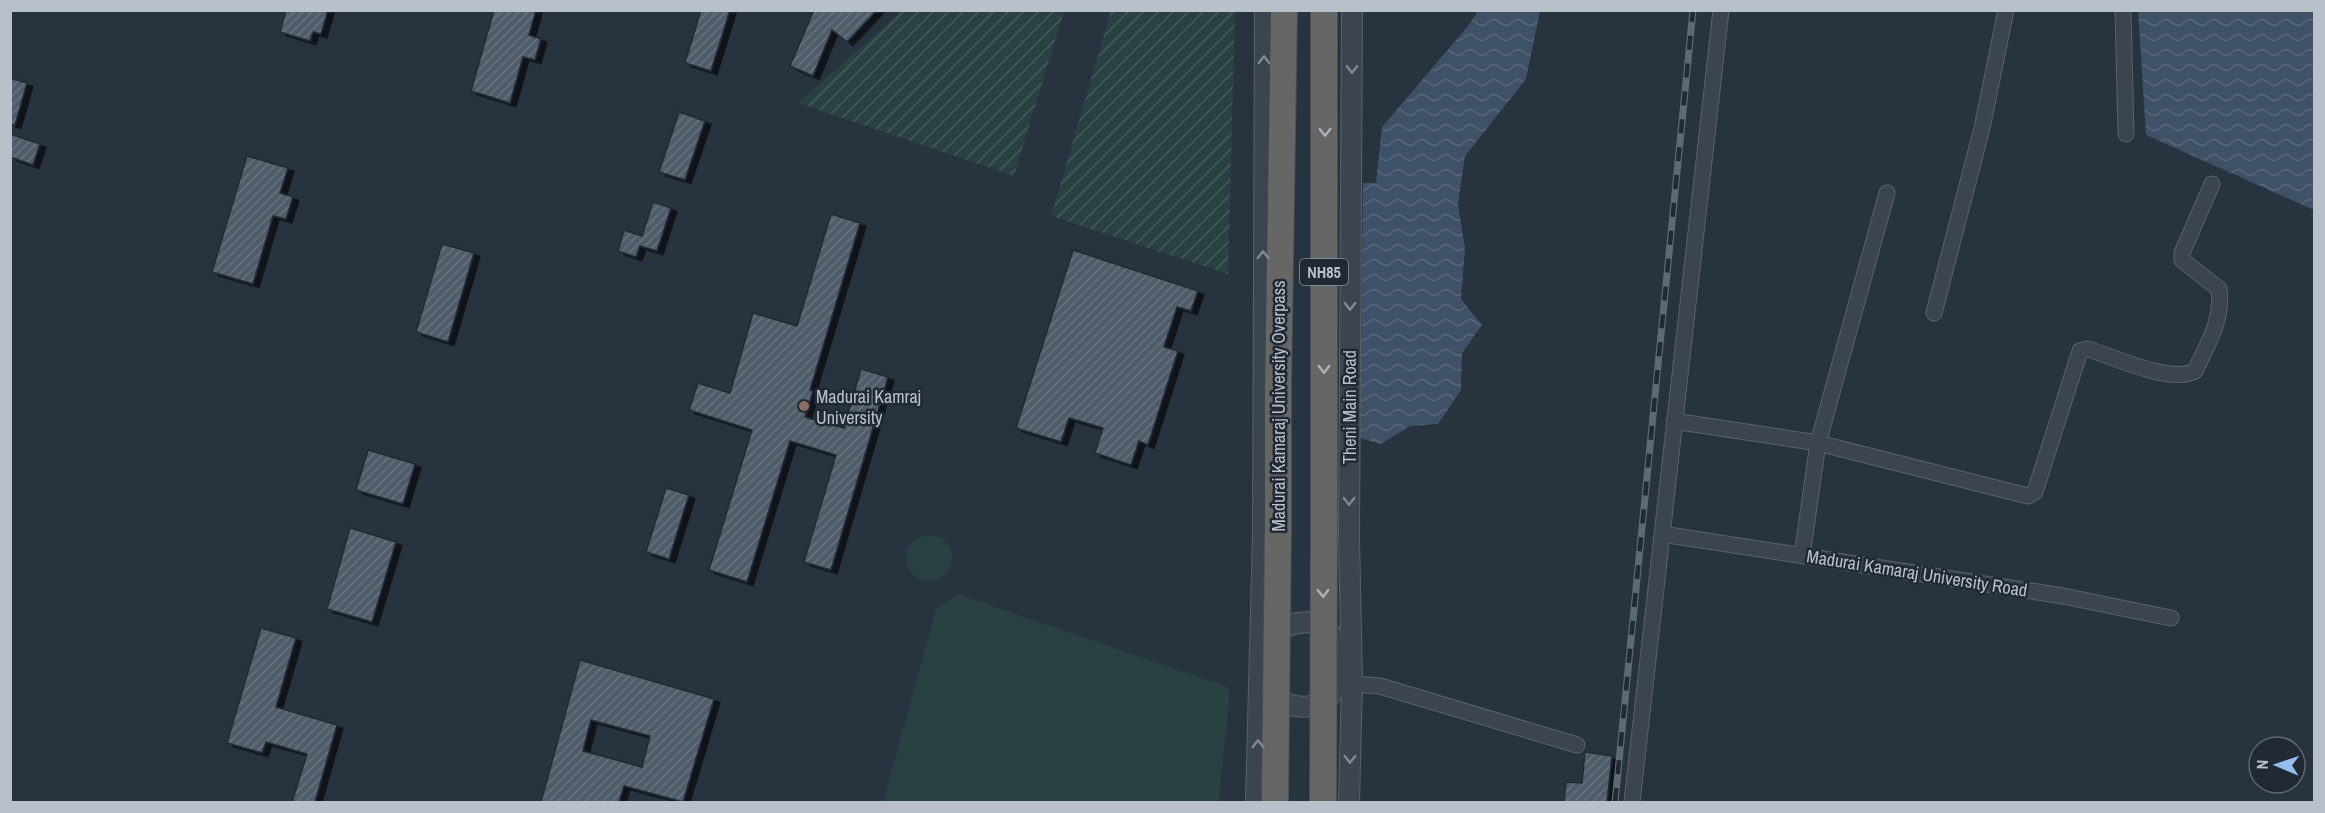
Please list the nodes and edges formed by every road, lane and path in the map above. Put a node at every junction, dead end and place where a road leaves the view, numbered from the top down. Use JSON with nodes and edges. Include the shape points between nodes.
{"nodes":[{"id":1,"x":1265,"y":10,"type":"edge"},
{"id":2,"x":1284,"y":10,"type":"edge"},
{"id":3,"x":1324,"y":10,"type":"edge"},
{"id":4,"x":1352,"y":10,"type":"edge"},
{"id":5,"x":1721,"y":10,"type":"edge"},
{"id":6,"x":2006,"y":10,"type":"edge"},
{"id":7,"x":2123,"y":10,"type":"edge"},
{"id":8,"x":2126,"y":134,"type":"dead end"},
{"id":9,"x":2212,"y":184,"type":"dead end"},
{"id":10,"x":1887,"y":194,"type":"dead end"},
{"id":11,"x":1934,"y":313,"type":"dead end"},
{"id":12,"x":1674,"y":421,"type":"junction"},
{"id":13,"x":1818,"y":443,"type":"junction"},
{"id":14,"x":1662,"y":534,"type":"junction"},
{"id":15,"x":1802,"y":555,"type":"junction"},
{"id":16,"x":1350,"y":613,"type":"junction"},
{"id":17,"x":1260,"y":616,"type":"junction"},
{"id":18,"x":2171,"y":618,"type":"dead end"},
{"id":19,"x":1275,"y":642,"type":"junction"},
{"id":20,"x":1335,"y":642,"type":"junction"},
{"id":21,"x":1340,"y":685,"type":"junction"},
{"id":22,"x":1275,"y":687,"type":"junction"},
{"id":23,"x":1258,"y":718,"type":"junction"},
{"id":24,"x":1577,"y":745,"type":"dead end"},
{"id":25,"x":1256,"y":802,"type":"edge"},
{"id":26,"x":1275,"y":802,"type":"edge"},
{"id":27,"x":1323,"y":802,"type":"edge"},
{"id":28,"x":1349,"y":802,"type":"edge"},
{"id":29,"x":1632,"y":802,"type":"edge"}],
"edges":[{"from":17,"to":1,"type":"street","one_way":true},
{"from":2,"to":26,"type":"highway","name":"Madurai Kamaraj University Overpass","number":"NH85","bridge":true},
{"from":3,"to":27,"type":"highway","number":"NH85","one_way":true,"bridge":true},
{"from":4,"to":16,"type":"street","name":"Theni Main Road","number":"NH85","one_way":true},
{"from":5,"to":12,"type":"street"},
{"from":6,"to":11,"type":"street","via":[[1982,128]]},
{"from":7,"to":8,"type":"street"},
{"from":9,"to":13,"type":"street","via":[[2182,253],[2182,260],[2219,289],[2221,305],[2220,316],[2195,371],[2168,375],[2088,349],[2080,351],[2035,492],[2028,496]]},
{"from":10,"to":13,"type":"street"},
{"from":12,"to":13,"type":"street"},
{"from":12,"to":14,"type":"street"},
{"from":13,"to":15,"type":"street"},
{"from":14,"to":15,"type":"street","name":"Madurai Kamaraj University Road"},
{"from":14,"to":29,"type":"street"},
{"from":15,"to":18,"type":"street","name":"Madurai Kamaraj University Road","via":[[2063,596]]},
{"from":16,"to":20,"type":"street"},
{"from":16,"to":21,"type":"street","name":"Theni Main Road","number":"NH85"},
{"from":17,"to":19,"type":"street"},
{"from":17,"to":23,"type":"street"},
{"from":19,"to":20,"type":"street","via":[[1283,628],[1311,622],[1324,626]]},
{"from":19,"to":22,"type":"street"},
{"from":20,"to":21,"type":"street"},
{"from":21,"to":22,"type":"street","via":[[1323,703],[1310,707],[1283,701]]},
{"from":21,"to":24,"type":"street","via":[[1380,686]]},
{"from":21,"to":28,"type":"street","name":"Theni Main Road","number":"NH85","one_way":true,"via":[[1351,716]]},
{"from":22,"to":23,"type":"street"},
{"from":25,"to":23,"type":"street","one_way":true}]}
